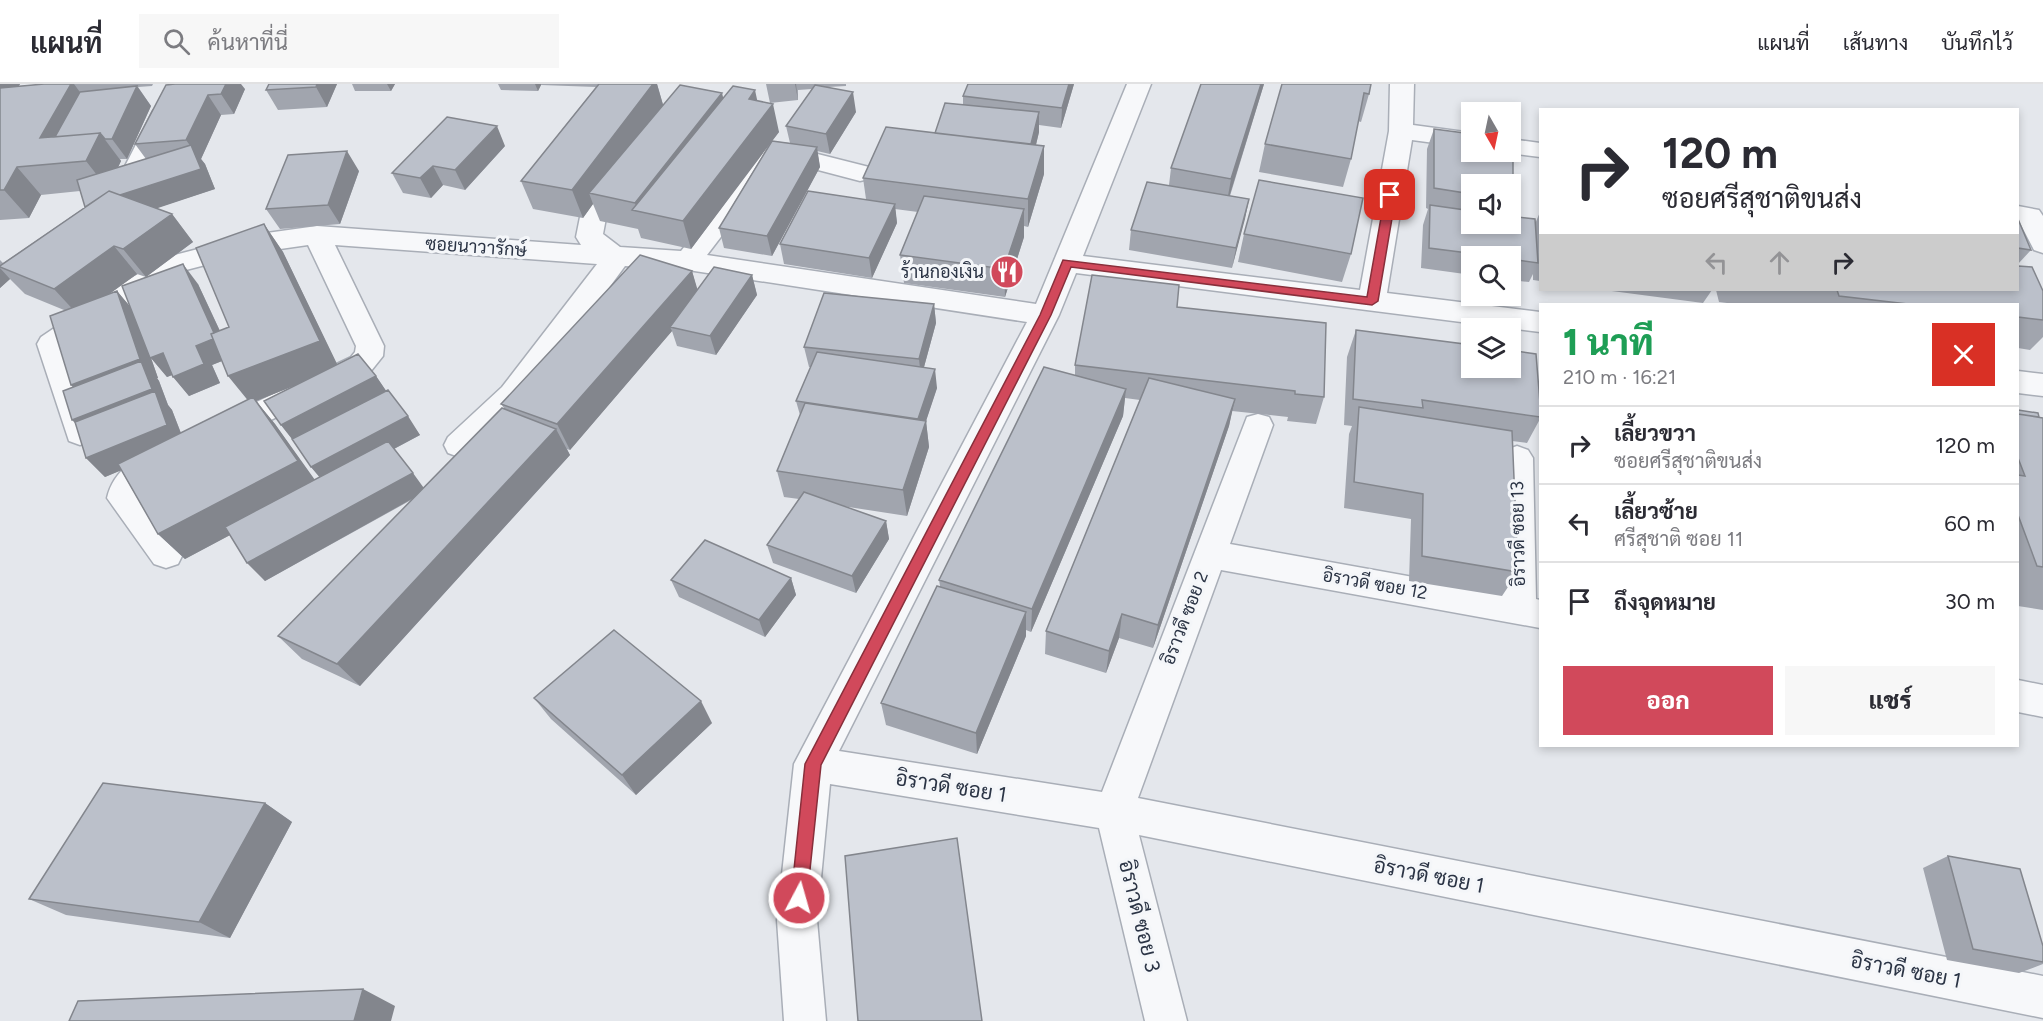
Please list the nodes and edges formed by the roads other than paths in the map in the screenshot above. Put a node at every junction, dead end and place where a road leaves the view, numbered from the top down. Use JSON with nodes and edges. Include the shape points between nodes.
{"nodes":[{"id":1,"x":184,"y":84,"type":"edge"},
{"id":2,"x":1139,"y":84,"type":"edge"},
{"id":3,"x":1402,"y":84,"type":"edge"},
{"id":4,"x":1401,"y":131,"type":"junction"},
{"id":5,"x":1461,"y":139,"type":"edge"},
{"id":6,"x":1521,"y":147,"type":"edge"},
{"id":7,"x":1539,"y":150,"type":"edge"},
{"id":8,"x":636,"y":163,"type":"edge"},
{"id":9,"x":135,"y":172,"type":"edge"},
{"id":10,"x":860,"y":172,"type":"dead end"},
{"id":11,"x":2019,"y":214,"type":"edge"},
{"id":12,"x":317,"y":236,"type":"junction"},
{"id":13,"x":2043,"y":244,"type":"edge"},
{"id":14,"x":616,"y":258,"type":"junction"},
{"id":15,"x":688,"y":261,"type":"junction"},
{"id":16,"x":1067,"y":263,"type":"junction"},
{"id":17,"x":1372,"y":301,"type":"junction"},
{"id":18,"x":1046,"y":315,"type":"junction"},
{"id":19,"x":1539,"y":322,"type":"edge"},
{"id":20,"x":2019,"y":382,"type":"edge"},
{"id":21,"x":2043,"y":385,"type":"edge"},
{"id":22,"x":1258,"y":425,"type":"dead end"},
{"id":23,"x":459,"y":445,"type":"dead end"},
{"id":24,"x":1518,"y":458,"type":"dead end"},
{"id":25,"x":88,"y":459,"type":"edge"},
{"id":26,"x":166,"y":554,"type":"edge"},
{"id":27,"x":1209,"y":554,"type":"junction"},
{"id":28,"x":1530,"y":612,"type":"edge"},
{"id":29,"x":2019,"y":696,"type":"edge"},
{"id":30,"x":2043,"y":701,"type":"edge"},
{"id":31,"x":813,"y":764,"type":"junction"},
{"id":32,"x":1114,"y":812,"type":"junction"},
{"id":33,"x":2043,"y":997,"type":"edge"},
{"id":34,"x":805,"y":1021,"type":"edge"},
{"id":35,"x":1166,"y":1021,"type":"edge"}],
"edges":[{"from":1,"to":9,"type":"street","via":[[180,96],[165,111]]},
{"from":2,"to":16,"type":"street"},
{"from":3,"to":4,"type":"street"},
{"from":4,"to":5,"type":"street"},
{"from":4,"to":17,"type":"street"},
{"from":6,"to":7,"type":"street"},
{"from":8,"to":14,"type":"street","via":[[593,217],[589,237]]},
{"from":10,"to":15,"type":"street","via":[[774,152]]},
{"from":11,"to":13,"type":"street","via":[[2030,216]]},
{"from":12,"to":14,"type":"street","name":"ซอยนาวารักษ์"},
{"from":12,"to":25,"type":"street","name":"ซอยนาวารักษ์","via":[[252,244],[177,263],[51,344]]},
{"from":12,"to":26,"type":"street","via":[[370,346],[369,356],[361,364],[132,476],[124,487],[123,498]]},
{"from":14,"to":15,"type":"street","name":"ซอยนาวารักษ์"},
{"from":14,"to":23,"type":"street","via":[[513,395]]},
{"from":15,"to":18,"type":"street","name":"ซอยนาวารักษ์"},
{"from":16,"to":17,"type":"street"},
{"from":16,"to":18,"type":"street"},
{"from":17,"to":19,"type":"street"},
{"from":18,"to":31,"type":"street"},
{"from":20,"to":21,"type":"street"},
{"from":22,"to":27,"type":"street","name":"อิราวดี ซอย 2"},
{"from":24,"to":28,"type":"street","name":"อิราวดี ซอย 13"},
{"from":27,"to":28,"type":"street","name":"อิราวดี ซอย 12"},
{"from":27,"to":32,"type":"street","name":"อิราวดี ซอย 2"},
{"from":29,"to":30,"type":"street"},
{"from":31,"to":32,"type":"street","name":"อิราวดี ซอย 1"},
{"from":31,"to":34,"type":"street","via":[[796,920]]},
{"from":32,"to":33,"type":"street","name":"อิราวดี ซอย 1"},
{"from":32,"to":35,"type":"street","name":"อิราวดี ซอย 3"}]}
